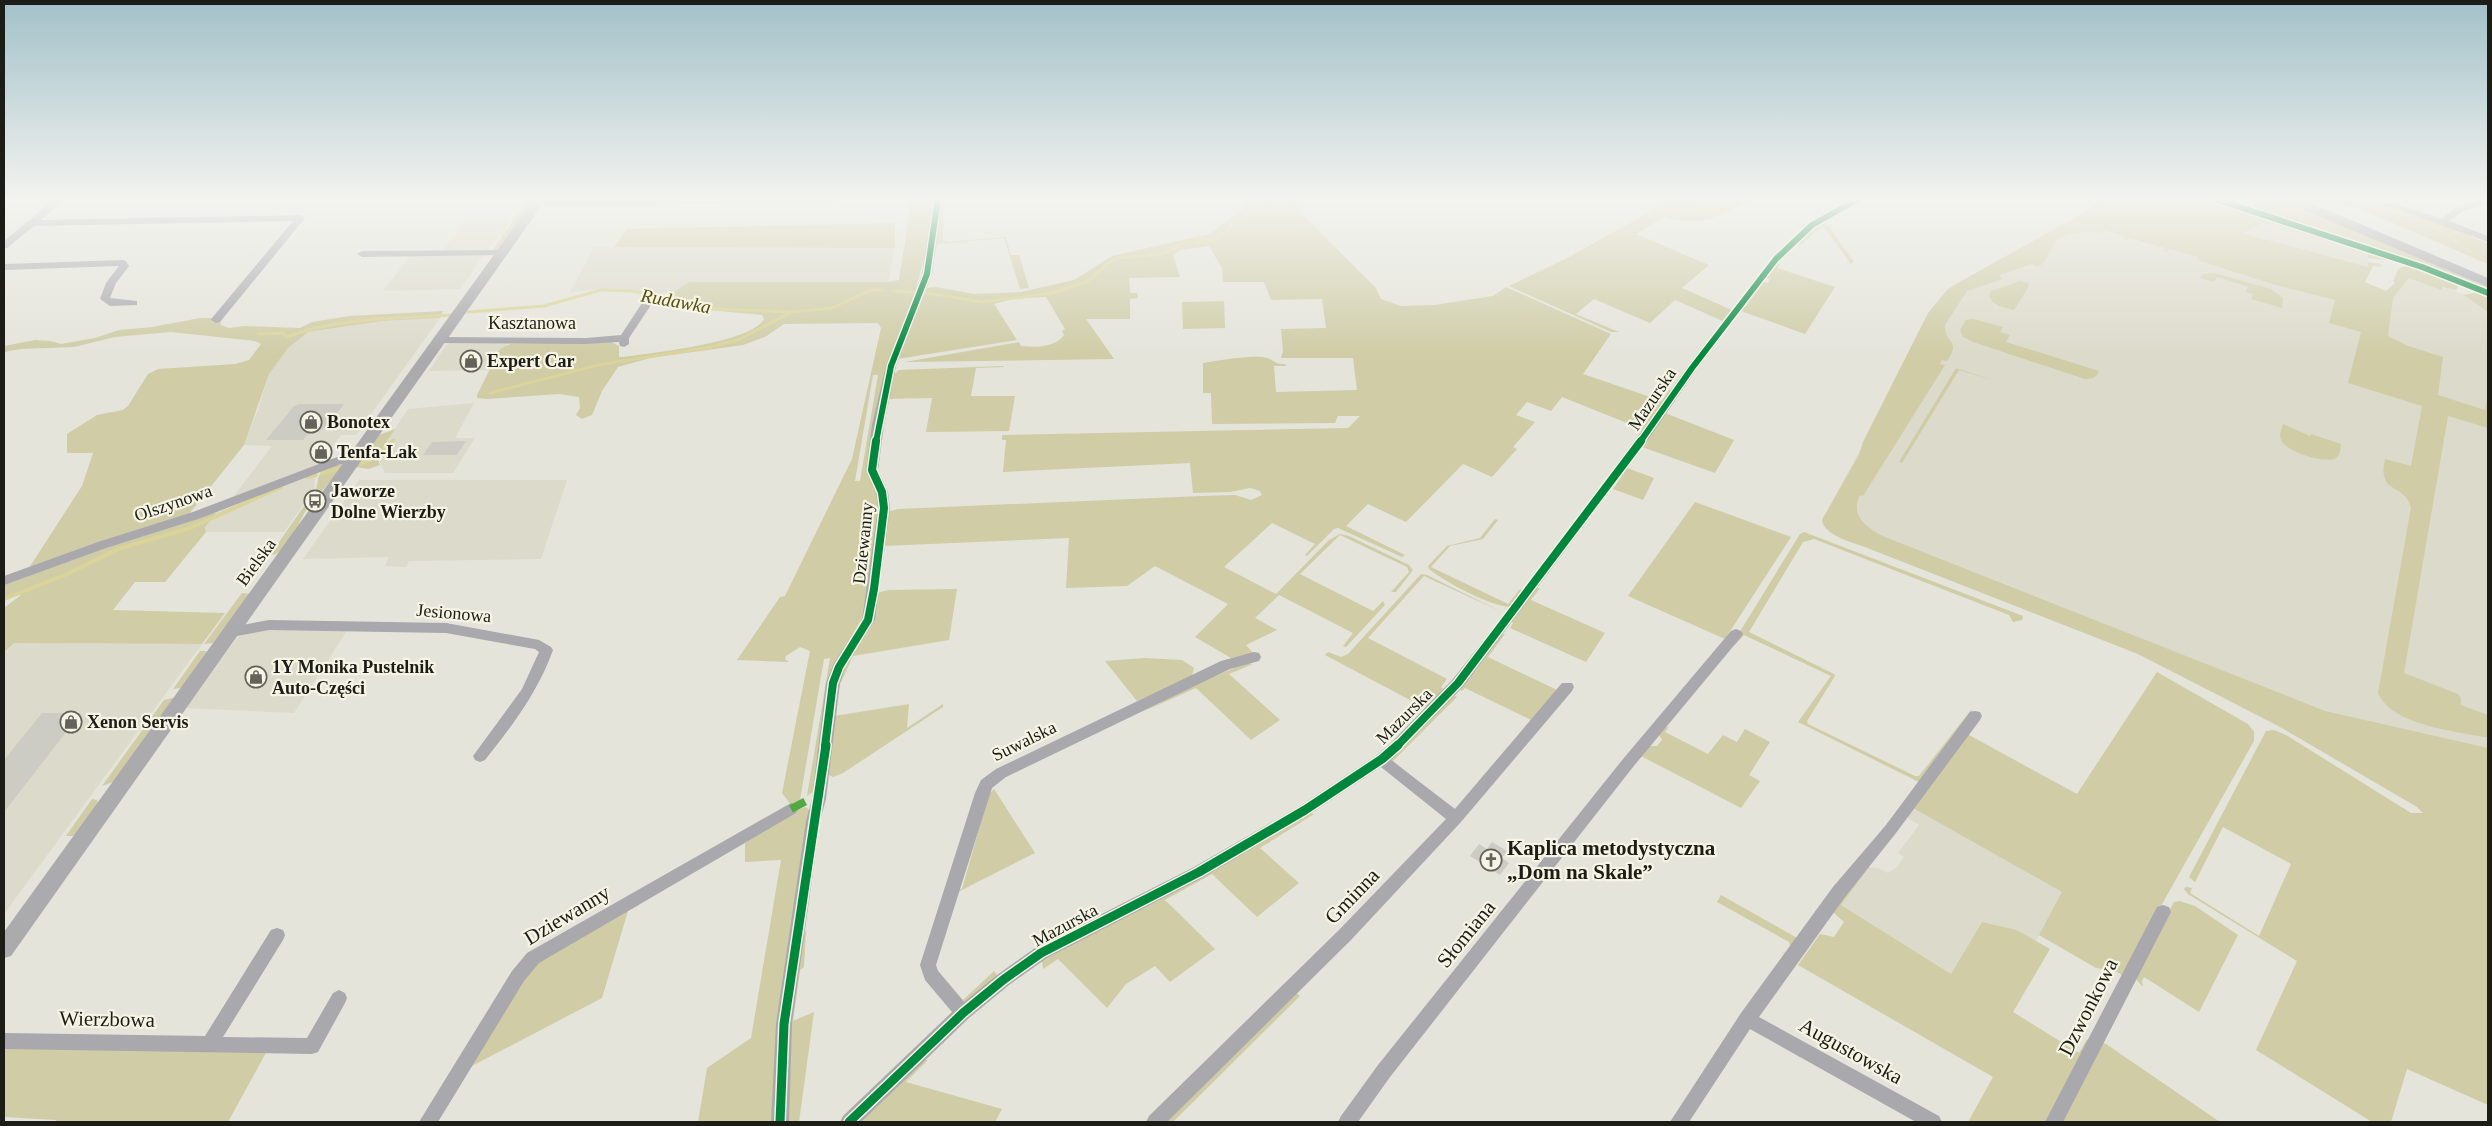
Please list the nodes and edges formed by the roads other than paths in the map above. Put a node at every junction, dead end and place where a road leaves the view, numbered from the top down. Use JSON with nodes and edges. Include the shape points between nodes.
{"nodes":[{"id":1,"x":273,"y":251,"type":"edge"},
{"id":2,"x":504,"y":251,"type":"edge"},
{"id":3,"x":930,"y":251,"type":"edge"},
{"id":4,"x":1786,"y":251,"type":"edge"},
{"id":5,"x":2412,"y":251,"type":"edge"},
{"id":6,"x":2428,"y":251,"type":"edge"},
{"id":7,"x":502,"y":253,"type":"junction"},
{"id":8,"x":362,"y":254,"type":"dead end"},
{"id":9,"x":4,"y":267,"type":"edge"},
{"id":10,"x":2488,"y":276,"type":"edge"},
{"id":11,"x":2488,"y":283,"type":"edge"},
{"id":12,"x":648,"y":302,"type":"dead end"},
{"id":13,"x":133,"y":303,"type":"dead end"},
{"id":14,"x":216,"y":320,"type":"dead end"},
{"id":15,"x":440,"y":340,"type":"junction"},
{"id":16,"x":354,"y":460,"type":"junction"},
{"id":17,"x":4,"y":581,"type":"edge"},
{"id":18,"x":231,"y":632,"type":"junction"},
{"id":19,"x":1736,"y":634,"type":"dead end"},
{"id":20,"x":1254,"y":656,"type":"dead end"},
{"id":21,"x":1567,"y":687,"type":"dead end"},
{"id":22,"x":1974,"y":716,"type":"dead end"},
{"id":23,"x":480,"y":756,"type":"dead end"},
{"id":24,"x":1382,"y":759,"type":"junction"},
{"id":25,"x":791,"y":809,"type":"dead end"},
{"id":26,"x":1456,"y":818,"type":"junction"},
{"id":27,"x":2163,"y":912,"type":"dead end"},
{"id":28,"x":277,"y":936,"type":"dead end"},
{"id":29,"x":4,"y":949,"type":"edge"},
{"id":30,"x":339,"y":998,"type":"dead end"},
{"id":31,"x":963,"y":1013,"type":"junction"},
{"id":32,"x":1747,"y":1019,"type":"junction"},
{"id":33,"x":4,"y":1040,"type":"edge"},
{"id":34,"x":210,"y":1043,"type":"junction"},
{"id":35,"x":428,"y":1122,"type":"edge"},
{"id":36,"x":780,"y":1122,"type":"edge"},
{"id":37,"x":849,"y":1122,"type":"edge"},
{"id":38,"x":1155,"y":1122,"type":"edge"},
{"id":39,"x":1347,"y":1122,"type":"edge"},
{"id":40,"x":1679,"y":1122,"type":"edge"},
{"id":41,"x":1934,"y":1122,"type":"edge"},
{"id":42,"x":2054,"y":1122,"type":"edge"}],
"edges":[{"from":1,"to":14,"type":"street"},
{"from":2,"to":7,"type":"main road","name":"Bielska"},
{"from":3,"to":36,"type":"street","name":"Dziewanny","via":[[928,267],[891,366],[878,425],[872,470],[882,492],[884,508],[874,589],[864,628],[835,675],[784,1024]]},
{"from":4,"to":24,"type":"street","name":"Mazurska","via":[[1692,368],[1572,535],[1458,683]]},
{"from":5,"to":11,"type":"highway"},
{"from":6,"to":10,"type":"highway"},
{"from":7,"to":8,"type":"street"},
{"from":7,"to":15,"type":"main road","name":"Bielska"},
{"from":9,"to":13,"type":"street","via":[[123,263],[105,300]]},
{"from":12,"to":15,"type":"street","name":"Kasztanowa","via":[[624,341]]},
{"from":15,"to":16,"type":"main road","name":"Bielska"},
{"from":16,"to":17,"type":"street","name":"Olszynowa","via":[[340,460],[197,515]]},
{"from":16,"to":18,"type":"main road","name":"Bielska"},
{"from":18,"to":23,"type":"street","name":"Jesionowa","via":[[269,625],[446,628],[540,645],[546,650],[541,667],[519,708]]},
{"from":18,"to":29,"type":"main road","name":"Bielska"},
{"from":19,"to":39,"type":"street","name":"Słomiana","via":[[1628,763]]},
{"from":20,"to":31,"type":"street","name":"Suwalska","via":[[1226,665],[1001,773],[986,784],[928,965],[931,975]]},
{"from":21,"to":26,"type":"street","name":"Gminna"},
{"from":22,"to":32,"type":"street","via":[[1891,830],[1839,892]]},
{"from":24,"to":26,"type":"street"},
{"from":24,"to":31,"type":"street","name":"Mazurska","via":[[1305,810],[1199,872],[1041,953]]},
{"from":25,"to":35,"type":"street","name":"Dziewanny","via":[[533,958],[518,976]]},
{"from":26,"to":38,"type":"street","name":"Gminna","via":[[1345,935]]},
{"from":27,"to":42,"type":"street","name":"Dzwonkowa"},
{"from":28,"to":34,"type":"street"},
{"from":30,"to":34,"type":"street","name":"Wierzbowa","via":[[312,1046]]},
{"from":31,"to":37,"type":"street","name":"Mazurska"},
{"from":32,"to":40,"type":"street"},
{"from":32,"to":41,"type":"street","name":"Augustowska"},
{"from":33,"to":34,"type":"street","name":"Wierzbowa"}]}
